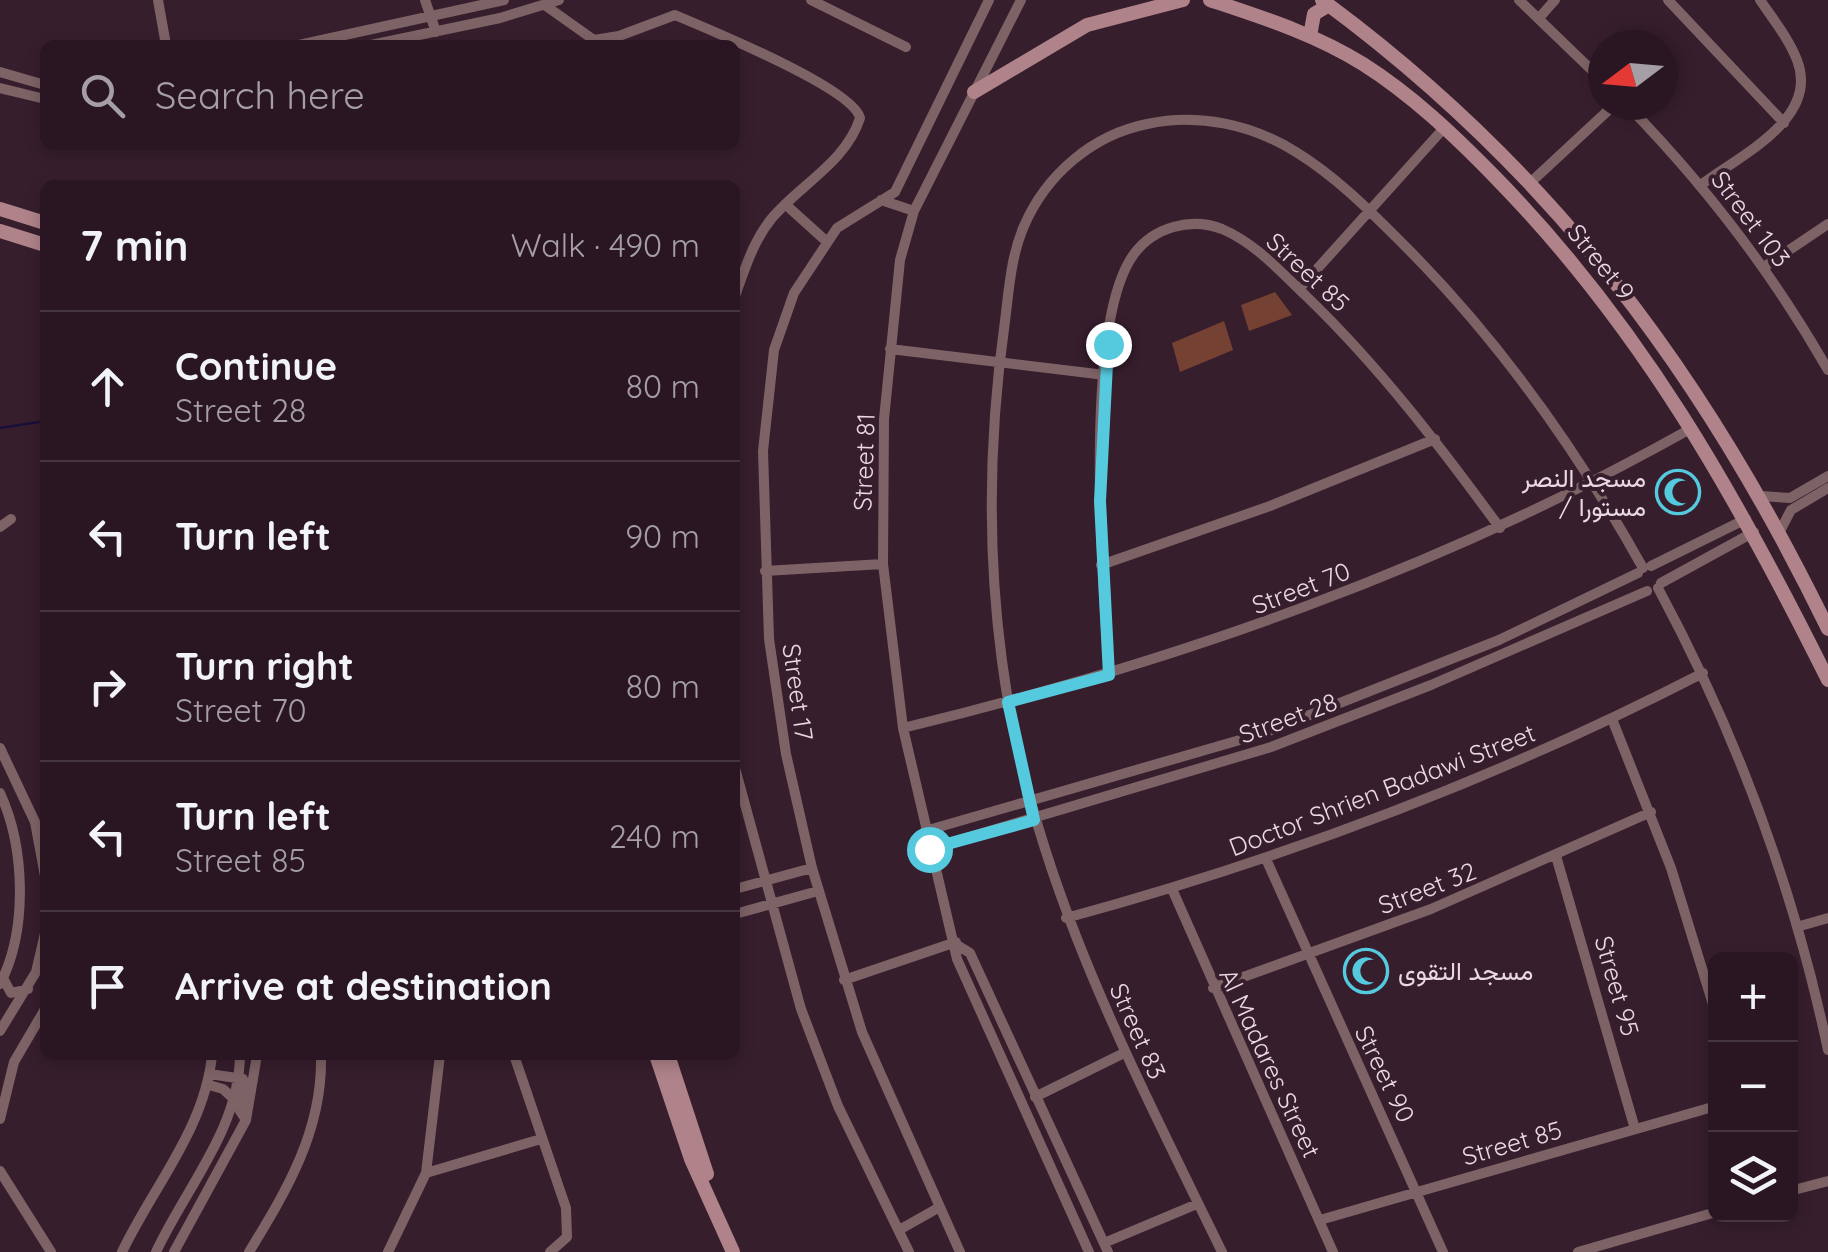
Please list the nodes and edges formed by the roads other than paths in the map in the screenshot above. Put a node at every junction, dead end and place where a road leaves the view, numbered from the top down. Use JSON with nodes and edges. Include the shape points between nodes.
{"nodes":[{"id":1,"x":158,"y":0,"type":"edge"},
{"id":2,"x":425,"y":0,"type":"edge"},
{"id":3,"x":504,"y":0,"type":"edge"},
{"id":4,"x":559,"y":0,"type":"edge"},
{"id":5,"x":810,"y":0,"type":"edge"},
{"id":6,"x":989,"y":0,"type":"edge"},
{"id":7,"x":1021,"y":0,"type":"edge"},
{"id":8,"x":1182,"y":0,"type":"edge"},
{"id":9,"x":1210,"y":0,"type":"edge"},
{"id":10,"x":1519,"y":0,"type":"edge"},
{"id":11,"x":1556,"y":0,"type":"edge"},
{"id":12,"x":1668,"y":0,"type":"edge"},
{"id":13,"x":1760,"y":0,"type":"edge"},
{"id":14,"x":1326,"y":3,"type":"edge"},
{"id":15,"x":546,"y":6,"type":"junction"},
{"id":16,"x":429,"y":17,"type":"junction"},
{"id":17,"x":1539,"y":18,"type":"junction"},
{"id":18,"x":436,"y":32,"type":"junction"},
{"id":19,"x":973,"y":36,"type":"junction"},
{"id":20,"x":1310,"y":36,"type":"junction"},
{"id":21,"x":165,"y":40,"type":"edge"},
{"id":22,"x":322,"y":40,"type":"edge"},
{"id":23,"x":396,"y":40,"type":"edge"},
{"id":24,"x":594,"y":40,"type":"edge"},
{"id":25,"x":594,"y":40,"type":"edge"},
{"id":26,"x":727,"y":40,"type":"edge"},
{"id":27,"x":740,"y":46,"type":"edge"},
{"id":28,"x":906,"y":46,"type":"dead end"},
{"id":29,"x":997,"y":48,"type":"junction"},
{"id":30,"x":1588,"y":66,"type":"edge"},
{"id":31,"x":0,"y":72,"type":"edge"},
{"id":32,"x":40,"y":84,"type":"edge"},
{"id":33,"x":0,"y":88,"type":"edge"},
{"id":34,"x":974,"y":92,"type":"junction"},
{"id":35,"x":40,"y":99,"type":"edge"},
{"id":36,"x":1598,"y":120,"type":"edge"},
{"id":37,"x":1641,"y":120,"type":"edge"},
{"id":38,"x":1784,"y":122,"type":"junction"},
{"id":39,"x":1444,"y":128,"type":"junction"},
{"id":40,"x":1530,"y":183,"type":"junction"},
{"id":41,"x":1701,"y":184,"type":"junction"},
{"id":42,"x":880,"y":200,"type":"junction"},
{"id":43,"x":785,"y":204,"type":"junction"},
{"id":44,"x":0,"y":209,"type":"edge"},
{"id":45,"x":1368,"y":209,"type":"junction"},
{"id":46,"x":914,"y":212,"type":"junction"},
{"id":47,"x":40,"y":221,"type":"edge"},
{"id":48,"x":1828,"y":224,"type":"edge"},
{"id":49,"x":0,"y":232,"type":"edge"},
{"id":50,"x":826,"y":241,"type":"junction"},
{"id":51,"x":40,"y":244,"type":"edge"},
{"id":52,"x":1764,"y":266,"type":"junction"},
{"id":53,"x":740,"y":283,"type":"edge"},
{"id":54,"x":1299,"y":290,"type":"junction"},
{"id":55,"x":890,"y":349,"type":"junction"},
{"id":56,"x":999,"y":362,"type":"junction"},
{"id":57,"x":1828,"y":370,"type":"edge"},
{"id":58,"x":1104,"y":375,"type":"junction"},
{"id":59,"x":1692,"y":428,"type":"junction"},
{"id":60,"x":1435,"y":439,"type":"junction"},
{"id":61,"x":1828,"y":476,"type":"edge"},
{"id":62,"x":1595,"y":483,"type":"junction"},
{"id":63,"x":1828,"y":488,"type":"edge"},
{"id":64,"x":1761,"y":496,"type":"junction"},
{"id":65,"x":12,"y":519,"type":"dead end"},
{"id":66,"x":1751,"y":525,"type":"junction"},
{"id":67,"x":0,"y":528,"type":"edge"},
{"id":68,"x":1500,"y":528,"type":"junction"},
{"id":69,"x":1780,"y":531,"type":"junction"},
{"id":70,"x":883,"y":564,"type":"junction"},
{"id":71,"x":1101,"y":566,"type":"junction"},
{"id":72,"x":1644,"y":569,"type":"junction"},
{"id":73,"x":765,"y":571,"type":"junction"},
{"id":74,"x":1655,"y":587,"type":"junction"},
{"id":75,"x":1828,"y":629,"type":"edge"},
{"id":76,"x":1703,"y":672,"type":"junction"},
{"id":77,"x":1109,"y":675,"type":"junction"},
{"id":78,"x":1828,"y":680,"type":"edge"},
{"id":79,"x":1008,"y":702,"type":"junction"},
{"id":80,"x":1612,"y":720,"type":"junction"},
{"id":81,"x":903,"y":728,"type":"junction"},
{"id":82,"x":0,"y":748,"type":"edge"},
{"id":83,"x":1208,"y":753,"type":"junction"},
{"id":84,"x":1213,"y":767,"type":"junction"},
{"id":85,"x":12,"y":774,"type":"junction"},
{"id":86,"x":0,"y":778,"type":"edge"},
{"id":87,"x":740,"y":788,"type":"edge"},
{"id":88,"x":0,"y":792,"type":"edge"},
{"id":89,"x":1030,"y":804,"type":"junction"},
{"id":90,"x":1650,"y":812,"type":"junction"},
{"id":91,"x":1034,"y":820,"type":"junction"},
{"id":92,"x":925,"y":831,"type":"junction"},
{"id":93,"x":40,"y":849,"type":"edge"},
{"id":94,"x":929,"y":849,"type":"junction"},
{"id":95,"x":1556,"y":856,"type":"junction"},
{"id":96,"x":1266,"y":859,"type":"junction"},
{"id":97,"x":812,"y":868,"type":"junction"},
{"id":98,"x":764,"y":882,"type":"junction"},
{"id":99,"x":740,"y":888,"type":"edge"},
{"id":100,"x":1172,"y":889,"type":"junction"},
{"id":101,"x":818,"y":891,"type":"junction"},
{"id":102,"x":770,"y":905,"type":"junction"},
{"id":103,"x":740,"y":913,"type":"edge"},
{"id":104,"x":1066,"y":918,"type":"junction"},
{"id":105,"x":1828,"y":918,"type":"edge"},
{"id":106,"x":1800,"y":926,"type":"junction"},
{"id":107,"x":956,"y":944,"type":"junction"},
{"id":108,"x":40,"y":950,"type":"edge"},
{"id":109,"x":1306,"y":954,"type":"junction"},
{"id":110,"x":844,"y":980,"type":"junction"},
{"id":111,"x":2,"y":981,"type":"edge"},
{"id":112,"x":1213,"y":988,"type":"junction"},
{"id":113,"x":28,"y":990,"type":"junction"},
{"id":114,"x":1708,"y":990,"type":"edge"},
{"id":115,"x":40,"y":1018,"type":"edge"},
{"id":116,"x":0,"y":1031,"type":"edge"},
{"id":117,"x":1828,"y":1050,"type":"edge"},
{"id":118,"x":1124,"y":1052,"type":"junction"},
{"id":119,"x":212,"y":1060,"type":"edge"},
{"id":120,"x":240,"y":1060,"type":"edge"},
{"id":121,"x":256,"y":1060,"type":"edge"},
{"id":122,"x":320,"y":1060,"type":"edge"},
{"id":123,"x":439,"y":1060,"type":"edge"},
{"id":124,"x":516,"y":1060,"type":"edge"},
{"id":125,"x":658,"y":1060,"type":"edge"},
{"id":126,"x":670,"y":1060,"type":"edge"},
{"id":127,"x":210,"y":1080,"type":"junction"},
{"id":128,"x":238,"y":1080,"type":"junction"},
{"id":129,"x":1035,"y":1097,"type":"junction"},
{"id":130,"x":234,"y":1099,"type":"junction"},
{"id":131,"x":1708,"y":1108,"type":"edge"},
{"id":132,"x":0,"y":1119,"type":"edge"},
{"id":133,"x":246,"y":1120,"type":"junction"},
{"id":134,"x":1635,"y":1129,"type":"junction"},
{"id":135,"x":542,"y":1138,"type":"junction"},
{"id":136,"x":1065,"y":1161,"type":"junction"},
{"id":137,"x":1051,"y":1168,"type":"junction"},
{"id":138,"x":0,"y":1172,"type":"edge"},
{"id":139,"x":426,"y":1174,"type":"junction"},
{"id":140,"x":1828,"y":1180,"type":"edge"},
{"id":141,"x":1798,"y":1189,"type":"edge"},
{"id":142,"x":1419,"y":1190,"type":"junction"},
{"id":143,"x":1197,"y":1204,"type":"junction"},
{"id":144,"x":938,"y":1208,"type":"junction"},
{"id":145,"x":1708,"y":1214,"type":"edge"},
{"id":146,"x":1320,"y":1220,"type":"junction"},
{"id":147,"x":899,"y":1230,"type":"junction"},
{"id":148,"x":1106,"y":1247,"type":"edge"},
{"id":149,"x":51,"y":1252,"type":"edge"},
{"id":150,"x":122,"y":1252,"type":"edge"},
{"id":151,"x":156,"y":1252,"type":"edge"},
{"id":152,"x":174,"y":1252,"type":"edge"},
{"id":153,"x":249,"y":1252,"type":"edge"},
{"id":154,"x":388,"y":1252,"type":"edge"},
{"id":155,"x":550,"y":1252,"type":"edge"},
{"id":156,"x":733,"y":1252,"type":"edge"},
{"id":157,"x":744,"y":1252,"type":"edge"},
{"id":158,"x":909,"y":1252,"type":"edge"},
{"id":159,"x":960,"y":1252,"type":"edge"},
{"id":160,"x":1089,"y":1252,"type":"edge"},
{"id":161,"x":1222,"y":1252,"type":"edge"},
{"id":162,"x":1334,"y":1252,"type":"edge"},
{"id":163,"x":1443,"y":1252,"type":"edge"},
{"id":164,"x":1578,"y":1252,"type":"edge"}],
"edges":[{"from":1,"to":21,"type":"street"},
{"from":2,"to":16,"type":"street"},
{"from":3,"to":16,"type":"street"},
{"from":4,"to":15,"type":"street"},
{"from":5,"to":28,"type":"street"},
{"from":6,"to":19,"type":"street","name":"Street 17"},
{"from":7,"to":29,"type":"street","name":"Street 81"},
{"from":8,"to":34,"type":"main road","via":[[1086,25]]},
{"from":9,"to":20,"type":"main road","name":"Street 9"},
{"from":10,"to":17,"type":"street"},
{"from":11,"to":17,"type":"street"},
{"from":12,"to":38,"type":"street"},
{"from":13,"to":38,"type":"street","via":[[1796,58],[1802,81],[1798,103]]},
{"from":14,"to":20,"type":"main road","via":[[1311,18]]},
{"from":14,"to":40,"type":"main road","name":"Street 9","via":[[1423,78]]},
{"from":15,"to":18,"type":"street"},
{"from":15,"to":24,"type":"street"},
{"from":16,"to":18,"type":"street"},
{"from":16,"to":22,"type":"street"},
{"from":17,"to":30,"type":"street"},
{"from":18,"to":23,"type":"street"},
{"from":19,"to":29,"type":"street"},
{"from":19,"to":42,"type":"street","name":"Street 17","via":[[904,178]]},
{"from":20,"to":39,"type":"main road","name":"Street 9","via":[[1386,80]]},
{"from":25,"to":26,"type":"street","via":[[675,15]]},
{"from":27,"to":43,"type":"street","via":[[846,97],[859,112],[846,147]]},
{"from":29,"to":34,"type":"street","name":"Street 81"},
{"from":31,"to":32,"type":"street"},
{"from":33,"to":35,"type":"street"},
{"from":34,"to":46,"type":"street","name":"Street 81"},
{"from":36,"to":40,"type":"street"},
{"from":37,"to":41,"type":"street","name":"Street 103"},
{"from":38,"to":41,"type":"street"},
{"from":39,"to":45,"type":"street"},
{"from":39,"to":59,"type":"main road","name":"Street 9","via":[[1561,248]]},
{"from":40,"to":64,"type":"main road","name":"Street 9","via":[[1664,343]]},
{"from":41,"to":52,"type":"street","name":"Street 103"},
{"from":42,"to":46,"type":"street"},
{"from":42,"to":50,"type":"street","name":"Street 17","via":[[850,216]]},
{"from":43,"to":50,"type":"street"},
{"from":43,"to":53,"type":"street","via":[[755,243]]},
{"from":44,"to":47,"type":"main road"},
{"from":45,"to":54,"type":"street"},
{"from":45,"to":56,"type":"street","name":"Street 83","via":[[1295,151],[1234,125],[1169,119],[1106,138],[1061,172],[1023,228]]},
{"from":45,"to":62,"type":"street","name":"Street 83","via":[[1479,326]]},
{"from":46,"to":55,"type":"street","name":"Street 81","via":[[900,260]]},
{"from":48,"to":52,"type":"street"},
{"from":49,"to":51,"type":"main road"},
{"from":50,"to":73,"type":"street","name":"Street 17","via":[[788,307],[768,380]]},
{"from":52,"to":57,"type":"street","name":"Street 103"},
{"from":54,"to":58,"type":"street","name":"Street 85","via":[[1220,228],[1188,224],[1158,233],[1126,268]]},
{"from":54,"to":60,"type":"street","name":"Street 85"},
{"from":55,"to":56,"type":"street"},
{"from":55,"to":70,"type":"street","name":"Street 81"},
{"from":56,"to":58,"type":"street"},
{"from":56,"to":79,"type":"street","name":"Street 83","via":[[992,533]]},
{"from":58,"to":71,"type":"street","name":"Street 85"},
{"from":59,"to":62,"type":"street","name":"Street 70"},
{"from":59,"to":66,"type":"main road","name":"Street 9"},
{"from":60,"to":68,"type":"street","name":"Street 85"},
{"from":60,"to":71,"type":"street"},
{"from":61,"to":64,"type":"street","via":[[1790,498]]},
{"from":62,"to":68,"type":"street","name":"Street 70"},
{"from":62,"to":72,"type":"street","name":"Street 83"},
{"from":63,"to":69,"type":"street","via":[[1792,510]]},
{"from":64,"to":69,"type":"main road","name":"Street 9"},
{"from":65,"to":67,"type":"street"},
{"from":66,"to":72,"type":"street","name":"Street 28"},
{"from":66,"to":74,"type":"street","name":"Street 28"},
{"from":66,"to":78,"type":"main road","name":"Street 9"},
{"from":68,"to":77,"type":"street","name":"Street 70","via":[[1268,623]]},
{"from":69,"to":75,"type":"main road","name":"Street 9"},
{"from":70,"to":73,"type":"street"},
{"from":70,"to":81,"type":"street","name":"Street 81"},
{"from":71,"to":77,"type":"street","name":"Street 85"},
{"from":72,"to":74,"type":"street","via":[[1638,582]]},
{"from":72,"to":74,"type":"street","via":[[1660,572]]},
{"from":72,"to":83,"type":"street","name":"Street 28","via":[[1424,672]]},
{"from":73,"to":97,"type":"street","name":"Street 17","via":[[776,693]]},
{"from":74,"to":76,"type":"street"},
{"from":74,"to":84,"type":"street","name":"Street 28","via":[[1431,685]]},
{"from":76,"to":80,"type":"street","name":"Doctor Shrien Badawi Street"},
{"from":76,"to":106,"type":"street"},
{"from":77,"to":79,"type":"street","name":"Street 70"},
{"from":79,"to":81,"type":"street","name":"Street 70"},
{"from":79,"to":89,"type":"street","name":"Street 83"},
{"from":80,"to":90,"type":"street"},
{"from":80,"to":96,"type":"street","name":"Doctor Shrien Badawi Street"},
{"from":81,"to":92,"type":"street","name":"Street 81"},
{"from":82,"to":85,"type":"street"},
{"from":83,"to":84,"type":"street"},
{"from":83,"to":89,"type":"street","name":"Street 28"},
{"from":84,"to":91,"type":"street","name":"Street 28"},
{"from":85,"to":86,"type":"street"},
{"from":85,"to":93,"type":"street"},
{"from":87,"to":98,"type":"street"},
{"from":88,"to":111,"type":"street","via":[[20,911]]},
{"from":89,"to":91,"type":"street","name":"Street 83"},
{"from":89,"to":92,"type":"street","name":"Street 28"},
{"from":90,"to":95,"type":"street","name":"Street 32"},
{"from":90,"to":114,"type":"street"},
{"from":91,"to":94,"type":"street","name":"Street 28"},
{"from":91,"to":104,"type":"street","name":"Street 83"},
{"from":92,"to":94,"type":"street","name":"Street 81"},
{"from":94,"to":107,"type":"street","name":"Street 81"},
{"from":95,"to":109,"type":"street","name":"Street 32"},
{"from":95,"to":134,"type":"street","name":"Street 95"},
{"from":96,"to":100,"type":"street","name":"Doctor Shrien Badawi Street"},
{"from":96,"to":109,"type":"street","name":"Street 90"},
{"from":97,"to":98,"type":"street"},
{"from":97,"to":101,"type":"street","name":"Street 17"},
{"from":98,"to":99,"type":"street"},
{"from":98,"to":102,"type":"street"},
{"from":100,"to":104,"type":"street","name":"Doctor Shrien Badawi Street"},
{"from":100,"to":112,"type":"street","name":"Al Madares Street"},
{"from":101,"to":102,"type":"street"},
{"from":101,"to":110,"type":"street","name":"Street 17"},
{"from":102,"to":103,"type":"street"},
{"from":102,"to":147,"type":"street","via":[[819,1058]]},
{"from":104,"to":118,"type":"street","name":"Street 83"},
{"from":105,"to":106,"type":"street"},
{"from":106,"to":117,"type":"street"},
{"from":107,"to":110,"type":"street"},
{"from":107,"to":129,"type":"street","name":"Street 81","via":[[970,953]]},
{"from":107,"to":137,"type":"street","name":"Street 81","via":[[957,960]]},
{"from":108,"to":113,"type":"street"},
{"from":109,"to":112,"type":"street","name":"Street 32"},
{"from":109,"to":142,"type":"street","name":"Street 90"},
{"from":110,"to":144,"type":"street","name":"Street 17"},
{"from":111,"to":113,"type":"street","via":[[12,992]]},
{"from":112,"to":146,"type":"street","name":"Al Madares Street"},
{"from":113,"to":116,"type":"street"},
{"from":115,"to":132,"type":"street","via":[[14,1062]]},
{"from":118,"to":129,"type":"street"},
{"from":118,"to":143,"type":"street","name":"Street 83"},
{"from":119,"to":127,"type":"street"},
{"from":120,"to":128,"type":"street"},
{"from":121,"to":133,"type":"street"},
{"from":122,"to":153,"type":"street","via":[[318,1106],[306,1148]]},
{"from":123,"to":139,"type":"street"},
{"from":124,"to":135,"type":"street"},
{"from":125,"to":156,"type":"main road","via":[[691,1159]]},
{"from":126,"to":157,"type":"main road","via":[[703,1164]]},
{"from":127,"to":128,"type":"street"},
{"from":127,"to":130,"type":"street"},
{"from":127,"to":150,"type":"street"},
{"from":128,"to":130,"type":"street"},
{"from":128,"to":133,"type":"street","via":[[246,1084],[240,1111]]},
{"from":129,"to":136,"type":"street","name":"Street 81"},
{"from":130,"to":151,"type":"street"},
{"from":131,"to":134,"type":"street","name":"Street 85"},
{"from":133,"to":152,"type":"street"},
{"from":134,"to":142,"type":"street","name":"Street 85"},
{"from":135,"to":139,"type":"street"},
{"from":135,"to":155,"type":"street","via":[[569,1224],[567,1237]]},
{"from":136,"to":137,"type":"street"},
{"from":136,"to":148,"type":"street","name":"Street 81"},
{"from":137,"to":160,"type":"street","name":"Street 81"},
{"from":138,"to":149,"type":"street"},
{"from":139,"to":154,"type":"street"},
{"from":140,"to":141,"type":"street"},
{"from":142,"to":146,"type":"street","name":"Street 85"},
{"from":142,"to":163,"type":"street","name":"Street 90"},
{"from":143,"to":148,"type":"street"},
{"from":143,"to":161,"type":"street","name":"Street 83"},
{"from":144,"to":147,"type":"street"},
{"from":144,"to":159,"type":"street","name":"Street 17"},
{"from":145,"to":164,"type":"street"},
{"from":146,"to":162,"type":"street","name":"Al Madares Street"},
{"from":147,"to":158,"type":"street"}]}
